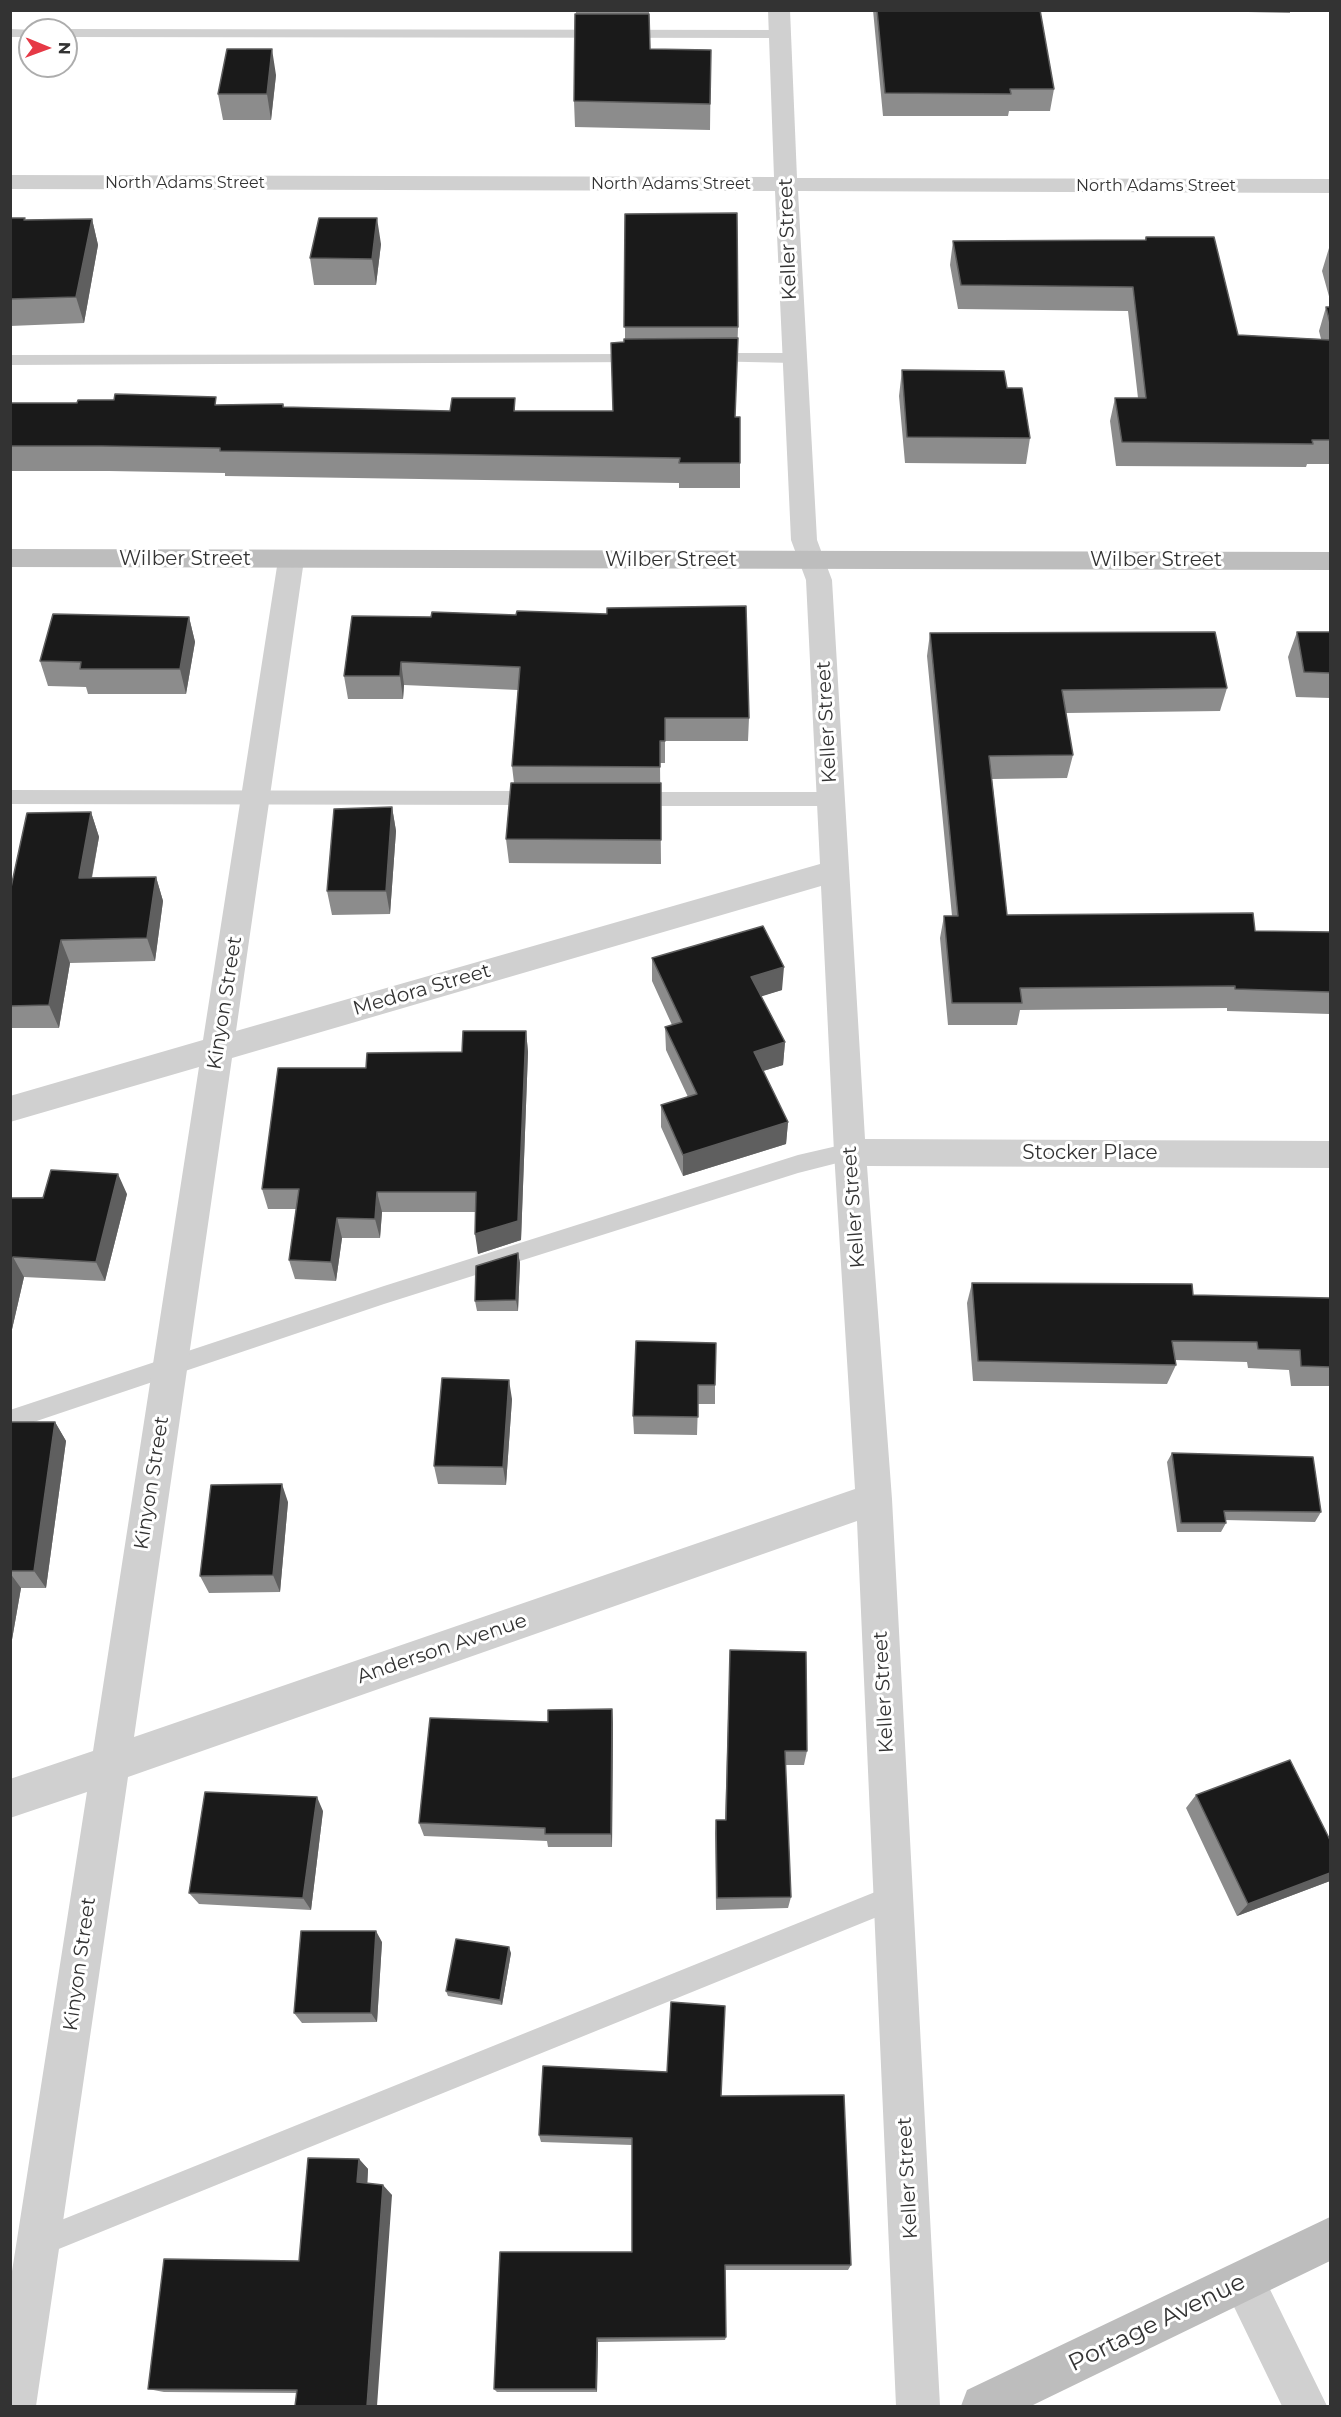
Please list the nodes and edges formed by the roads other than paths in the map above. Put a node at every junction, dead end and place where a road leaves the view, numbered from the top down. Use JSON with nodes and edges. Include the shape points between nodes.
{"nodes":[{"id":1,"x":780,"y":22,"type":"edge"},
{"id":2,"x":78,"y":33,"type":"edge"},
{"id":3,"x":10,"y":182,"type":"edge"},
{"id":4,"x":786,"y":185,"type":"junction"},
{"id":5,"x":1330,"y":186,"type":"edge"},
{"id":6,"x":651,"y":358,"type":"edge"},
{"id":7,"x":698,"y":358,"type":"edge"},
{"id":8,"x":793,"y":358,"type":"junction"},
{"id":9,"x":10,"y":360,"type":"edge"},
{"id":10,"x":10,"y":558,"type":"edge"},
{"id":11,"x":291,"y":560,"type":"junction"},
{"id":12,"x":812,"y":560,"type":"junction"},
{"id":13,"x":1330,"y":561,"type":"edge"},
{"id":14,"x":10,"y":797,"type":"edge"},
{"id":15,"x":256,"y":797,"type":"junction"},
{"id":16,"x":555,"y":798,"type":"edge"},
{"id":17,"x":615,"y":799,"type":"edge"},
{"id":18,"x":831,"y":799,"type":"junction"},
{"id":19,"x":834,"y":871,"type":"junction"},
{"id":20,"x":218,"y":1050,"type":"junction"},
{"id":21,"x":10,"y":1109,"type":"edge"},
{"id":22,"x":850,"y":1152,"type":"junction"},
{"id":23,"x":1330,"y":1154,"type":"edge"},
{"id":24,"x":170,"y":1366,"type":"junction"},
{"id":25,"x":10,"y":1420,"type":"edge"},
{"id":26,"x":874,"y":1499,"type":"junction"},
{"id":27,"x":110,"y":1764,"type":"junction"},
{"id":28,"x":10,"y":1799,"type":"edge"},
{"id":29,"x":895,"y":1897,"type":"junction"},
{"id":30,"x":1330,"y":2239,"type":"edge"},
{"id":31,"x":39,"y":2243,"type":"junction"},
{"id":32,"x":1244,"y":2282,"type":"junction"},
{"id":33,"x":14,"y":2406,"type":"edge"},
{"id":34,"x":918,"y":2406,"type":"edge"},
{"id":35,"x":983,"y":2406,"type":"edge"},
{"id":36,"x":1305,"y":2406,"type":"edge"}],
"edges":[{"from":1,"to":2,"type":"lane"},
{"from":1,"to":4,"type":"street","name":"Keller Street"},
{"from":3,"to":4,"type":"street","name":"North Adams Street"},
{"from":4,"to":5,"type":"street","name":"North Adams Street"},
{"from":4,"to":8,"type":"street","name":"Keller Street"},
{"from":6,"to":9,"type":"lane"},
{"from":7,"to":8,"type":"lane"},
{"from":8,"to":12,"type":"street","name":"Keller Street","via":[[804,540]]},
{"from":10,"to":11,"type":"street","name":"Wilber Street"},
{"from":11,"to":12,"type":"street","name":"Wilber Street"},
{"from":11,"to":15,"type":"street","name":"Kinyon Street"},
{"from":12,"to":13,"type":"street","name":"Wilber Street"},
{"from":12,"to":18,"type":"street","name":"Keller Street","via":[[819,580]]},
{"from":14,"to":15,"type":"lane"},
{"from":15,"to":16,"type":"lane"},
{"from":15,"to":20,"type":"street","name":"Kinyon Street"},
{"from":17,"to":18,"type":"lane"},
{"from":18,"to":19,"type":"street","name":"Keller Street"},
{"from":19,"to":20,"type":"street","name":"Medora Street"},
{"from":19,"to":22,"type":"street","name":"Keller Street"},
{"from":20,"to":21,"type":"street","name":"Medora Street"},
{"from":20,"to":24,"type":"street","name":"Kinyon Street"},
{"from":22,"to":23,"type":"street","name":"Stocker Place"},
{"from":22,"to":24,"type":"lane","via":[[775,1171]]},
{"from":22,"to":26,"type":"street","name":"Keller Street"},
{"from":24,"to":25,"type":"lane"},
{"from":24,"to":27,"type":"street","name":"Kinyon Street"},
{"from":26,"to":27,"type":"street","name":"Anderson Avenue"},
{"from":26,"to":29,"type":"street","name":"Keller Street"},
{"from":27,"to":28,"type":"street","name":"Anderson Avenue"},
{"from":27,"to":31,"type":"street","name":"Kinyon Street"},
{"from":29,"to":31,"type":"lane"},
{"from":29,"to":34,"type":"street","name":"Keller Street"},
{"from":30,"to":32,"type":"street","name":"Portage Avenue"},
{"from":31,"to":33,"type":"street","name":"Kinyon Street"},
{"from":32,"to":35,"type":"street","name":"Portage Avenue"},
{"from":32,"to":36,"type":"street"}]}
